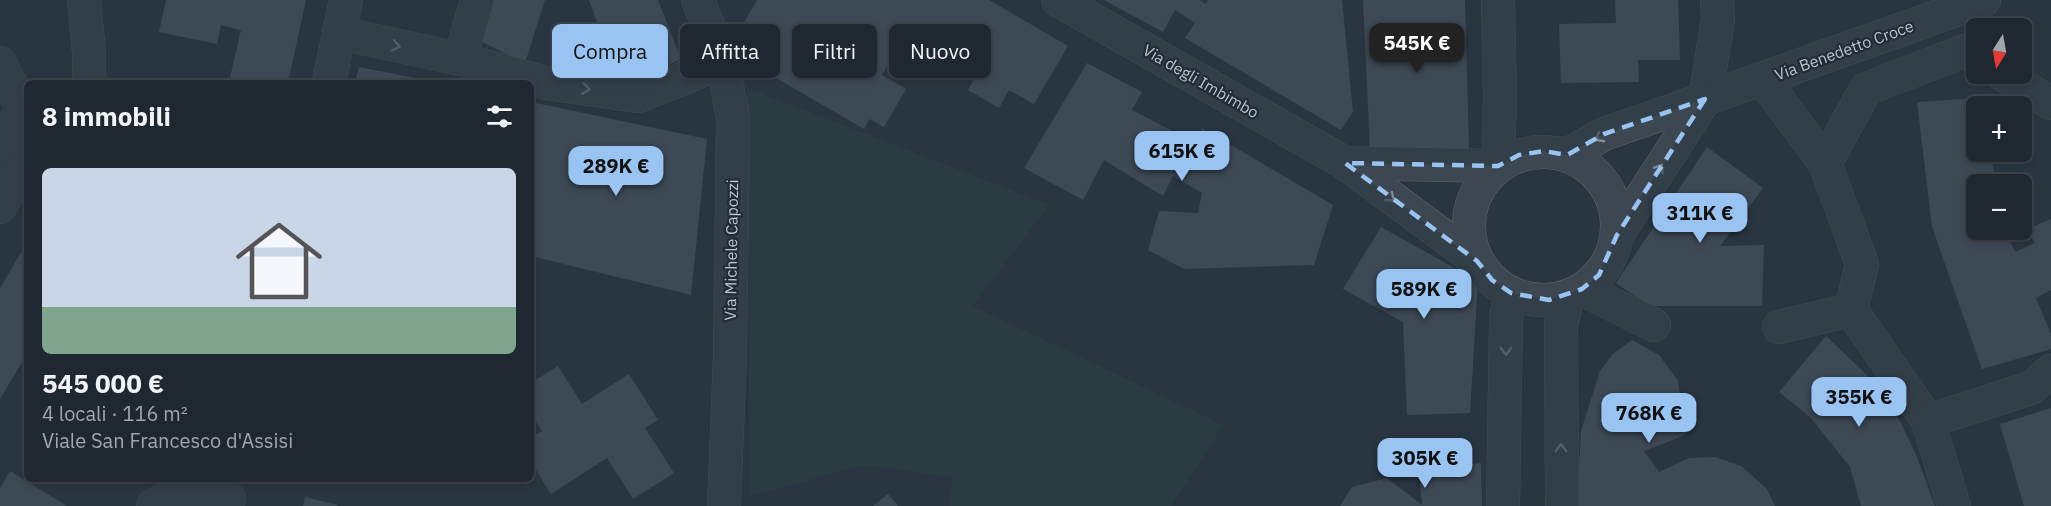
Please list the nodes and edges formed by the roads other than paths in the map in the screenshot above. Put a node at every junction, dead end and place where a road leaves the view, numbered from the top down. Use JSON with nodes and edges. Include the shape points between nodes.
{"nodes":[{"id":1,"x":84,"y":0,"type":"edge"},
{"id":2,"x":346,"y":0,"type":"edge"},
{"id":3,"x":477,"y":0,"type":"edge"},
{"id":4,"x":698,"y":0,"type":"edge"},
{"id":5,"x":1058,"y":0,"type":"edge"},
{"id":6,"x":1498,"y":0,"type":"edge"},
{"id":7,"x":1717,"y":0,"type":"edge"},
{"id":8,"x":1984,"y":0,"type":"edge"},
{"id":9,"x":708,"y":24,"type":"edge"},
{"id":10,"x":339,"y":33,"type":"junction"},
{"id":11,"x":462,"y":42,"type":"junction"},
{"id":12,"x":1966,"y":52,"type":"edge"},
{"id":13,"x":0,"y":63,"type":"edge"},
{"id":14,"x":684,"y":78,"type":"edge"},
{"id":15,"x":725,"y":78,"type":"edge"},
{"id":16,"x":1764,"y":79,"type":"junction"},
{"id":17,"x":89,"y":80,"type":"edge"},
{"id":18,"x":329,"y":80,"type":"edge"},
{"id":19,"x":2019,"y":84,"type":"edge"},
{"id":20,"x":1705,"y":99,"type":"junction"},
{"id":21,"x":2051,"y":103,"type":"edge"},
{"id":22,"x":11,"y":120,"type":"edge"},
{"id":23,"x":1567,"y":155,"type":"junction"},
{"id":24,"x":1345,"y":163,"type":"junction"},
{"id":25,"x":1825,"y":163,"type":"junction"},
{"id":26,"x":1498,"y":166,"type":"junction"},
{"id":27,"x":24,"y":173,"type":"edge"},
{"id":28,"x":0,"y":207,"type":"edge"},
{"id":29,"x":1617,"y":235,"type":"junction"},
{"id":30,"x":1477,"y":261,"type":"junction"},
{"id":31,"x":1575,"y":292,"type":"junction"},
{"id":32,"x":1511,"y":293,"type":"junction"},
{"id":33,"x":1851,"y":310,"type":"junction"},
{"id":34,"x":1654,"y":325,"type":"dead end"},
{"id":35,"x":1779,"y":327,"type":"dead end"},
{"id":36,"x":2051,"y":371,"type":"edge"},
{"id":37,"x":1928,"y":421,"type":"junction"},
{"id":38,"x":230,"y":494,"type":"edge"},
{"id":39,"x":153,"y":506,"type":"edge"},
{"id":40,"x":724,"y":506,"type":"edge"},
{"id":41,"x":1503,"y":506,"type":"edge"},
{"id":42,"x":1562,"y":506,"type":"edge"},
{"id":43,"x":1954,"y":506,"type":"edge"}],
"edges":[{"from":1,"to":17,"type":"street"},
{"from":2,"to":10,"type":"street"},
{"from":3,"to":11,"type":"street"},
{"from":4,"to":9,"type":"street","name":"Via Michele Capozzi"},
{"from":5,"to":24,"type":"street","name":"Via degli Imbimbo"},
{"from":6,"to":26,"type":"street"},
{"from":7,"to":20,"type":"street","via":[[1718,20]]},
{"from":8,"to":16,"type":"street","name":"Via Benedetto Croce"},
{"from":10,"to":11,"type":"street","one_way":true},
{"from":10,"to":18,"type":"street"},
{"from":11,"to":14,"type":"street","one_way":true,"via":[[546,83],[638,96]]},
{"from":12,"to":25,"type":"street","via":[[1866,89]]},
{"from":13,"to":22,"type":"street"},
{"from":15,"to":40,"type":"street","name":"Via Michele Capozzi","via":[[733,118]]},
{"from":16,"to":20,"type":"street","name":"Via Benedetto Croce"},
{"from":16,"to":25,"type":"street"},
{"from":19,"to":21,"type":"street"},
{"from":20,"to":23,"type":"street","name":"Via Benedetto Croce","one_way":true,"via":[[1604,134]]},
{"from":29,"to":20,"type":"street","one_way":true},
{"from":22,"to":27,"type":"street","via":[[7,154]]},
{"from":23,"to":26,"type":"street","via":[[1544,151],[1520,155]]},
{"from":23,"to":29,"type":"street","via":[[1590,167],[1607,186],[1616,210]]},
{"from":24,"to":26,"type":"street","name":"Via degli Imbimbo"},
{"from":24,"to":30,"type":"street","name":"Via degli Imbimbo","one_way":true},
{"from":25,"to":33,"type":"street","via":[[1862,264]]},
{"from":26,"to":30,"type":"street","via":[[1483,181],[1468,220]]},
{"from":27,"to":28,"type":"street"},
{"from":29,"to":31,"type":"street","via":[[1611,257],[1599,275]]},
{"from":30,"to":32,"type":"street","via":[[1492,280]]},
{"from":31,"to":32,"type":"street","via":[[1549,300]]},
{"from":31,"to":34,"type":"street"},
{"from":42,"to":31,"type":"street","one_way":true,"via":[[1561,325]]},
{"from":32,"to":41,"type":"street","one_way":true,"via":[[1506,318]]},
{"from":33,"to":35,"type":"street"},
{"from":33,"to":37,"type":"street"},
{"from":36,"to":37,"type":"street","via":[[2031,388]]},
{"from":37,"to":43,"type":"street"},
{"from":38,"to":39,"type":"street","via":[[188,492]]}]}
